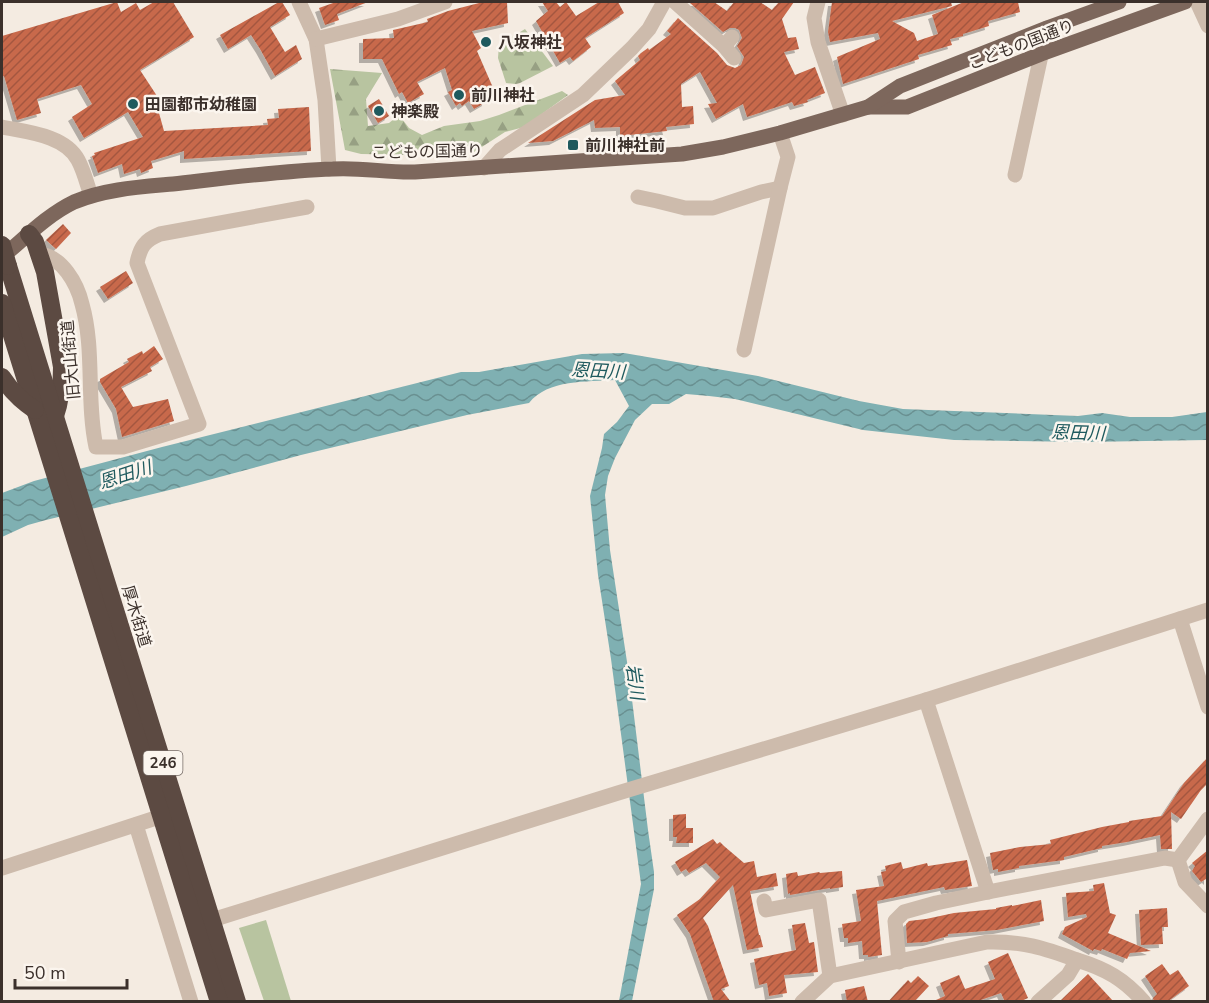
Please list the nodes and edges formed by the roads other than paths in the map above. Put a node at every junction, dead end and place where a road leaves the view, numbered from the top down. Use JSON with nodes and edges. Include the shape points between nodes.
{"nodes":[{"id":1,"x":300,"y":2,"type":"edge"},
{"id":2,"x":445,"y":2,"type":"edge"},
{"id":3,"x":665,"y":2,"type":"edge"},
{"id":4,"x":818,"y":2,"type":"edge"},
{"id":5,"x":1119,"y":2,"type":"edge"},
{"id":6,"x":1185,"y":2,"type":"edge"},
{"id":7,"x":1197,"y":2,"type":"edge"},
{"id":8,"x":1208,"y":26,"type":"edge"},
{"id":9,"x":1047,"y":28,"type":"junction"},
{"id":10,"x":316,"y":39,"type":"junction"},
{"id":11,"x":730,"y":47,"type":"dead end"},
{"id":12,"x":1041,"y":54,"type":"junction"},
{"id":13,"x":868,"y":107,"type":"junction"},
{"id":14,"x":843,"y":115,"type":"junction"},
{"id":15,"x":2,"y":127,"type":"edge"},
{"id":16,"x":780,"y":133,"type":"junction"},
{"id":17,"x":484,"y":168,"type":"junction"},
{"id":18,"x":329,"y":169,"type":"junction"},
{"id":19,"x":1015,"y":175,"type":"dead end"},
{"id":20,"x":780,"y":188,"type":"junction"},
{"id":21,"x":91,"y":196,"type":"junction"},
{"id":22,"x":638,"y":197,"type":"dead end"},
{"id":23,"x":307,"y":207,"type":"dead end"},
{"id":24,"x":29,"y":234,"type":"junction"},
{"id":25,"x":2,"y":243,"type":"edge"},
{"id":26,"x":40,"y":254,"type":"junction"},
{"id":27,"x":5,"y":262,"type":"edge"},
{"id":28,"x":2,"y":303,"type":"edge"},
{"id":29,"x":744,"y":350,"type":"dead end"},
{"id":30,"x":2,"y":377,"type":"edge"},
{"id":31,"x":35,"y":410,"type":"junction"},
{"id":32,"x":55,"y":416,"type":"junction"},
{"id":33,"x":59,"y":458,"type":"junction"},
{"id":34,"x":80,"y":528,"type":"junction"},
{"id":35,"x":1208,"y":610,"type":"edge"},
{"id":36,"x":1180,"y":619,"type":"junction"},
{"id":37,"x":926,"y":700,"type":"junction"},
{"id":38,"x":1208,"y":707,"type":"edge"},
{"id":39,"x":162,"y":816,"type":"junction"},
{"id":40,"x":1208,"y":819,"type":"edge"},
{"id":41,"x":136,"y":825,"type":"junction"},
{"id":42,"x":1179,"y":860,"type":"junction"},
{"id":43,"x":2,"y":868,"type":"edge"},
{"id":44,"x":988,"y":892,"type":"junction"},
{"id":45,"x":1207,"y":903,"type":"edge"},
{"id":46,"x":766,"y":910,"type":"dead end"},
{"id":47,"x":212,"y":920,"type":"junction"},
{"id":48,"x":1077,"y":960,"type":"junction"},
{"id":49,"x":899,"y":962,"type":"junction"},
{"id":50,"x":830,"y":976,"type":"junction"},
{"id":51,"x":191,"y":1002,"type":"edge"},
{"id":52,"x":219,"y":1002,"type":"edge"},
{"id":53,"x":237,"y":1002,"type":"edge"},
{"id":54,"x":802,"y":1002,"type":"edge"},
{"id":55,"x":1038,"y":1002,"type":"edge"},
{"id":56,"x":1144,"y":1002,"type":"edge"}],
"edges":[{"from":1,"to":10,"type":"street"},
{"from":2,"to":10,"type":"street","via":[[398,19]]},
{"from":3,"to":11,"type":"street"},
{"from":3,"to":17,"type":"street","via":[[649,29],[583,95],[500,150]]},
{"from":4,"to":14,"type":"street","via":[[814,18],[818,42]]},
{"from":5,"to":9,"type":"main road","name":"こどもの国通り"},
{"from":6,"to":12,"type":"main road","name":"こどもの国通り"},
{"from":7,"to":8,"type":"street"},
{"from":9,"to":12,"type":"street"},
{"from":9,"to":13,"type":"main road","name":"こどもの国通り","via":[[900,86]]},
{"from":10,"to":18,"type":"street"},
{"from":12,"to":13,"type":"main road","name":"こどもの国通り","via":[[907,107]]},
{"from":12,"to":19,"type":"street"},
{"from":13,"to":14,"type":"main road","name":"こどもの国通り"},
{"from":14,"to":16,"type":"main road","name":"こどもの国通り"},
{"from":15,"to":21,"type":"street","via":[[43,136],[72,150]]},
{"from":16,"to":17,"type":"main road","name":"こどもの国通り","via":[[682,154]]},
{"from":16,"to":20,"type":"street","via":[[788,157]]},
{"from":17,"to":18,"type":"main road","name":"こどもの国通り","via":[[400,172]]},
{"from":18,"to":21,"type":"main road","name":"こどもの国通り","via":[[130,188]]},
{"from":20,"to":22,"type":"street","via":[[713,208],[685,208]]},
{"from":20,"to":29,"type":"street"},
{"from":21,"to":24,"type":"main road","name":"こどもの国通り","via":[[72,203]]},
{"from":23,"to":26,"type":"street","name":"旧大山街道","via":[[160,234],[144,244],[137,263],[200,424],[123,447],[96,447],[83,305],[66,270],[52,257]]},
{"from":24,"to":26,"type":"highway"},
{"from":24,"to":27,"type":"main road","name":"こどもの国通り"},
{"from":25,"to":27,"type":"highway","name":"厚木街道","number":"246","bridge":true},
{"from":26,"to":32,"type":"highway","via":[[62,367]]},
{"from":27,"to":32,"type":"highway","name":"厚木街道","number":"246"},
{"from":28,"to":31,"type":"highway","name":"厚木街道","number":"246"},
{"from":30,"to":31,"type":"highway","via":[[20,400]]},
{"from":31,"to":33,"type":"highway","name":"厚木街道","number":"246"},
{"from":32,"to":33,"type":"highway","name":"厚木街道","number":"246"},
{"from":33,"to":34,"type":"highway","name":"厚木街道","number":"246"},
{"from":34,"to":39,"type":"highway","name":"厚木街道","number":"246"},
{"from":34,"to":47,"type":"highway","name":"厚木街道","number":"246"},
{"from":35,"to":36,"type":"street"},
{"from":36,"to":37,"type":"street"},
{"from":36,"to":38,"type":"street"},
{"from":37,"to":44,"type":"street"},
{"from":37,"to":47,"type":"street"},
{"from":39,"to":41,"type":"street"},
{"from":39,"to":52,"type":"highway","name":"厚木街道","number":"246"},
{"from":40,"to":42,"type":"street"},
{"from":41,"to":43,"type":"street"},
{"from":41,"to":51,"type":"street"},
{"from":42,"to":44,"type":"street","via":[[1165,858]]},
{"from":42,"to":45,"type":"street","via":[[1185,882]]},
{"from":44,"to":49,"type":"street","via":[[904,912],[895,921]]},
{"from":46,"to":50,"type":"street","via":[[819,900]]},
{"from":47,"to":53,"type":"highway","name":"厚木街道","number":"246"},
{"from":48,"to":49,"type":"street","via":[[1008,941]]},
{"from":48,"to":55,"type":"street","via":[[1068,975]]},
{"from":48,"to":56,"type":"street","via":[[1112,973]]},
{"from":49,"to":50,"type":"street"},
{"from":50,"to":54,"type":"street"}]}
